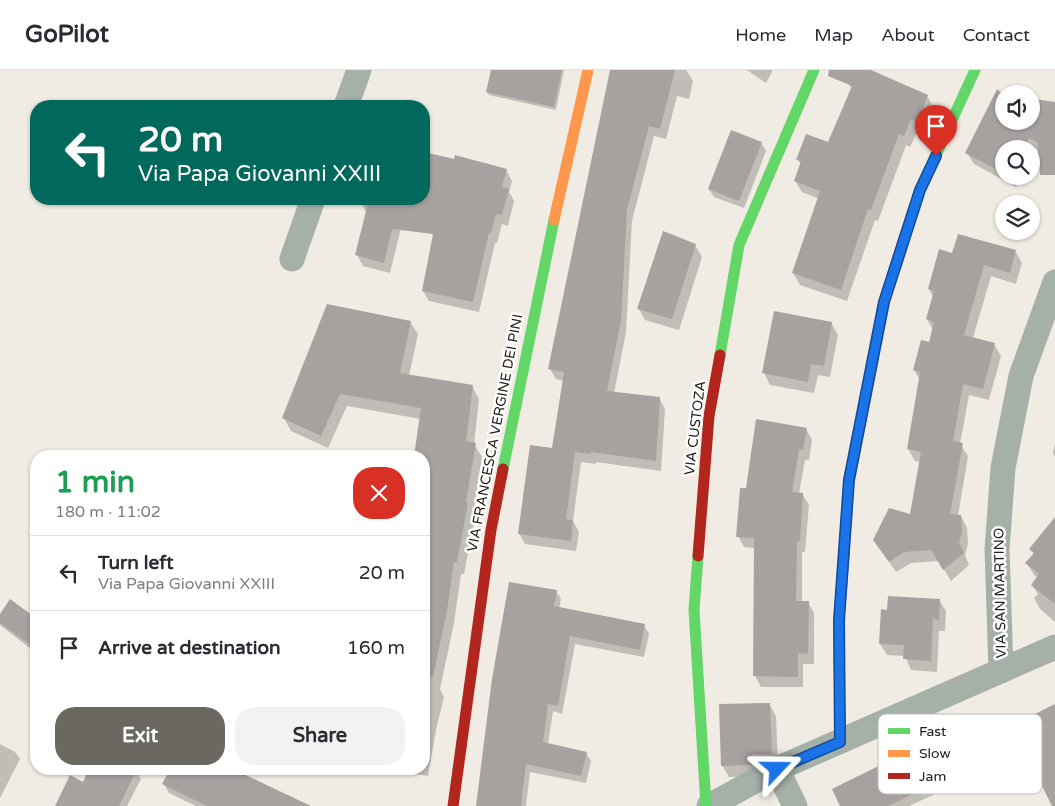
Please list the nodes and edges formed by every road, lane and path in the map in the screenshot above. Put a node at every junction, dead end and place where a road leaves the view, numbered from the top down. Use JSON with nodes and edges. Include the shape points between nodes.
{"nodes":[{"id":1,"x":359,"y":70,"type":"edge"},
{"id":2,"x":588,"y":70,"type":"edge"},
{"id":3,"x":814,"y":70,"type":"edge"},
{"id":4,"x":975,"y":70,"type":"edge"},
{"id":5,"x":348,"y":100,"type":"edge"},
{"id":6,"x":311,"y":205,"type":"edge"},
{"id":7,"x":292,"y":259,"type":"dead end"},
{"id":8,"x":1055,"y":282,"type":"edge"},
{"id":9,"x":1055,"y":648,"type":"edge"},
{"id":10,"x":1001,"y":671,"type":"junction"},
{"id":11,"x":903,"y":714,"type":"edge"},
{"id":12,"x":878,"y":725,"type":"edge"},
{"id":13,"x":840,"y":742,"type":"junction"},
{"id":14,"x":777,"y":769,"type":"junction"},
{"id":15,"x":453,"y":806,"type":"edge"},
{"id":16,"x":708,"y":806,"type":"edge"},
{"id":17,"x":795,"y":806,"type":"edge"}],
"edges":[{"from":1,"to":5,"type":"street"},
{"from":2,"to":15,"type":"street","name":"VIA FRANCESCA VERGINE DEI PINI","via":[[542,272],[491,530]]},
{"from":3,"to":16,"type":"street","name":"VIA CUSTOZA","via":[[739,245],[709,416],[694,610]]},
{"from":4,"to":13,"type":"street","via":[[920,190],[884,302],[849,480],[839,620]]},
{"from":6,"to":7,"type":"street"},
{"from":8,"to":10,"type":"street","name":"VIA SAN MARTINO","via":[[1021,376],[1003,468],[997,549]]},
{"from":9,"to":10,"type":"street","name":"VIA SAN MARTINO"},
{"from":10,"to":11,"type":"street","name":"VIA SAN MARTINO"},
{"from":12,"to":13,"type":"street","name":"VIA SAN MARTINO"},
{"from":13,"to":14,"type":"street","name":"VIA SAN MARTINO"},
{"from":14,"to":16,"type":"street","name":"VIA SAN MARTINO"},
{"from":14,"to":17,"type":"street"}]}
